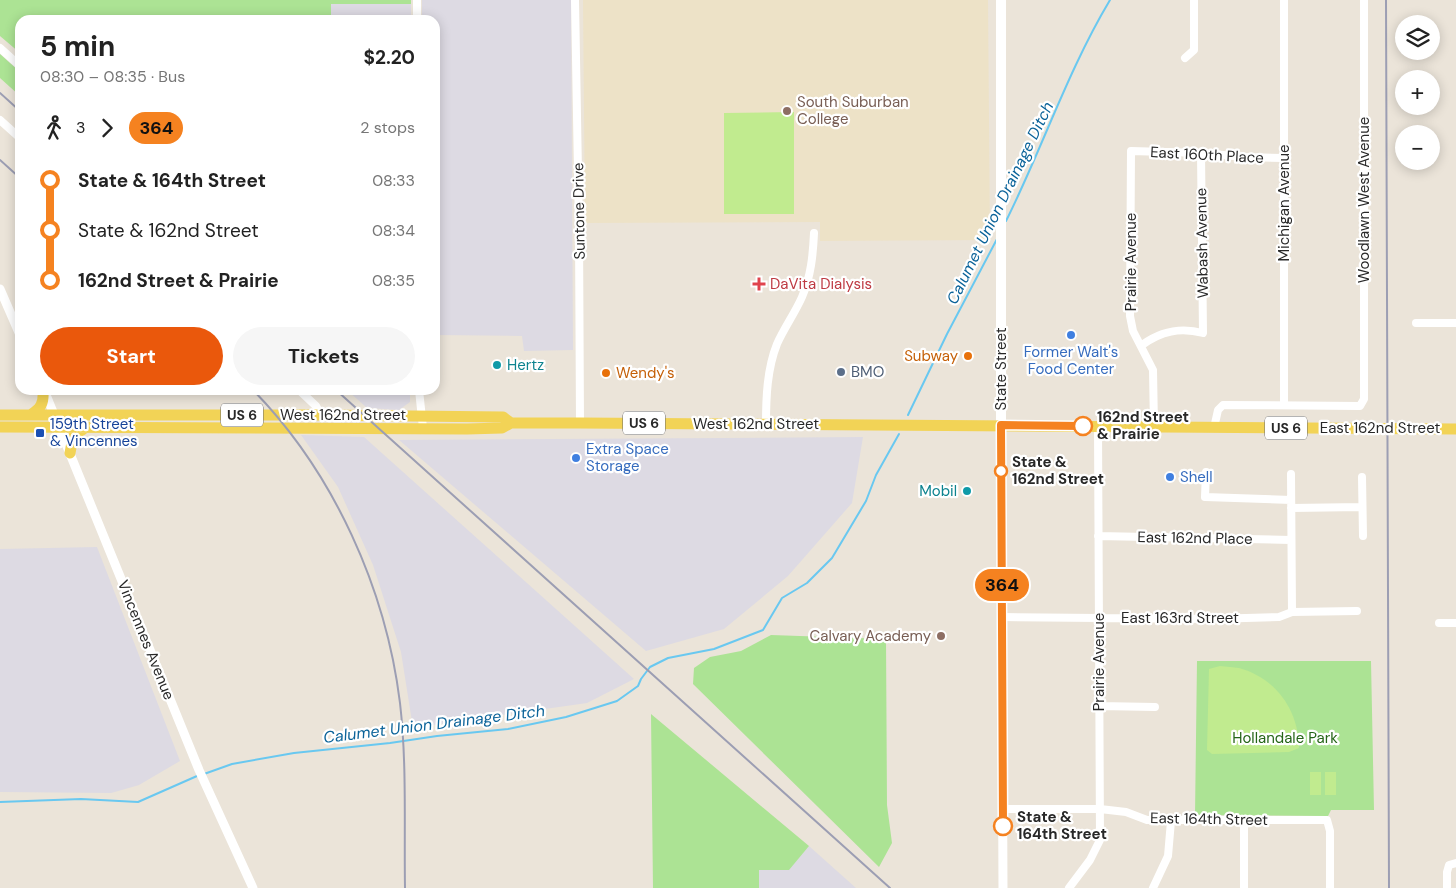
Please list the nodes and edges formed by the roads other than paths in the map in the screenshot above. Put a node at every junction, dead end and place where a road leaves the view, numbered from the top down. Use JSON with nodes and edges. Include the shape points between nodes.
{"nodes":[{"id":1,"x":417,"y":0,"type":"edge"},
{"id":2,"x":575,"y":0,"type":"edge"},
{"id":3,"x":1001,"y":0,"type":"edge"},
{"id":4,"x":1194,"y":0,"type":"edge"},
{"id":5,"x":1284,"y":0,"type":"edge"},
{"id":6,"x":1364,"y":0,"type":"edge"},
{"id":7,"x":417,"y":15,"type":"edge"},
{"id":8,"x":0,"y":48,"type":"edge"},
{"id":9,"x":1185,"y":58,"type":"dead end"},
{"id":10,"x":15,"y":62,"type":"edge"},
{"id":11,"x":0,"y":120,"type":"edge"},
{"id":12,"x":15,"y":134,"type":"edge"},
{"id":13,"x":1131,"y":151,"type":"joint"},
{"id":14,"x":1201,"y":153,"type":"junction"},
{"id":15,"x":1284,"y":158,"type":"junction"},
{"id":16,"x":814,"y":233,"type":"dead end"},
{"id":17,"x":0,"y":289,"type":"edge"},
{"id":18,"x":1416,"y":322,"type":"dead end"},
{"id":19,"x":1456,"y":323,"type":"edge"},
{"id":20,"x":15,"y":324,"type":"edge"},
{"id":21,"x":1142,"y":345,"type":"junction"},
{"id":22,"x":43,"y":395,"type":"edge"},
{"id":23,"x":45,"y":395,"type":"edge"},
{"id":24,"x":304,"y":395,"type":"edge"},
{"id":25,"x":418,"y":395,"type":"edge"},
{"id":26,"x":1364,"y":399,"type":"joint"},
{"id":27,"x":1284,"y":405,"type":"junction"},
{"id":28,"x":0,"y":415,"type":"edge"},
{"id":29,"x":30,"y":415,"type":"junction"},
{"id":30,"x":321,"y":415,"type":"junction"},
{"id":31,"x":54,"y":416,"type":"junction"},
{"id":32,"x":420,"y":416,"type":"junction"},
{"id":33,"x":511,"y":423,"type":"junction"},
{"id":34,"x":580,"y":423,"type":"junction"},
{"id":35,"x":766,"y":424,"type":"junction"},
{"id":36,"x":1001,"y":425,"type":"junction"},
{"id":37,"x":1098,"y":426,"type":"junction"},
{"id":38,"x":0,"y":427,"type":"edge"},
{"id":39,"x":59,"y":427,"type":"junction"},
{"id":40,"x":86,"y":427,"type":"junction"},
{"id":41,"x":1154,"y":427,"type":"junction"},
{"id":42,"x":422,"y":428,"type":"junction"},
{"id":43,"x":1214,"y":428,"type":"junction"},
{"id":44,"x":322,"y":429,"type":"junction"},
{"id":45,"x":1456,"y":429,"type":"edge"},
{"id":46,"x":70,"y":453,"type":"junction"},
{"id":47,"x":1206,"y":472,"type":"dead end"},
{"id":48,"x":1291,"y":474,"type":"dead end"},
{"id":49,"x":1362,"y":478,"type":"dead end"},
{"id":50,"x":1291,"y":500,"type":"junction"},
{"id":51,"x":1362,"y":507,"type":"junction"},
{"id":52,"x":1291,"y":508,"type":"junction"},
{"id":53,"x":1098,"y":536,"type":"junction"},
{"id":54,"x":1363,"y":536,"type":"dead end"},
{"id":55,"x":1291,"y":540,"type":"junction"},
{"id":56,"x":1357,"y":611,"type":"dead end"},
{"id":57,"x":1292,"y":612,"type":"junction"},
{"id":58,"x":1002,"y":618,"type":"junction"},
{"id":59,"x":1099,"y":618,"type":"junction"},
{"id":60,"x":1439,"y":623,"type":"dead end"},
{"id":61,"x":1456,"y":623,"type":"edge"},
{"id":62,"x":1099,"y":706,"type":"junction"},
{"id":63,"x":1155,"y":707,"type":"dead end"},
{"id":64,"x":1003,"y":809,"type":"junction"},
{"id":65,"x":1100,"y":809,"type":"junction"},
{"id":66,"x":1170,"y":820,"type":"junction"},
{"id":67,"x":1244,"y":821,"type":"junction"},
{"id":68,"x":1452,"y":864,"type":"edge"},
{"id":69,"x":253,"y":888,"type":"edge"},
{"id":70,"x":1003,"y":888,"type":"edge"},
{"id":71,"x":1069,"y":888,"type":"edge"},
{"id":72,"x":1154,"y":888,"type":"edge"},
{"id":73,"x":1244,"y":888,"type":"edge"},
{"id":74,"x":1330,"y":888,"type":"edge"},
{"id":75,"x":1447,"y":888,"type":"edge"}],
"edges":[{"from":1,"to":7,"type":"street"},
{"from":2,"to":34,"type":"street","name":"Suntone Drive"},
{"from":3,"to":36,"type":"main road","name":"State Street"},
{"from":4,"to":9,"type":"street","via":[[1194,50]]},
{"from":5,"to":15,"type":"street","name":"Michigan Avenue"},
{"from":6,"to":26,"type":"street","name":"Woodlawn West Avenue"},
{"from":8,"to":10,"type":"street"},
{"from":11,"to":12,"type":"street"},
{"from":13,"to":14,"type":"street","name":"East 160th Place"},
{"from":13,"to":21,"type":"street","name":"Prairie Avenue","via":[[1130,316],[1133,331]]},
{"from":14,"to":15,"type":"street","name":"East 160th Place"},
{"from":14,"to":21,"type":"street","name":"Wabash Avenue","via":[[1204,333],[1188,330],[1163,333]]},
{"from":15,"to":27,"type":"street","name":"Michigan Avenue"},
{"from":16,"to":35,"type":"street","via":[[809,276],[777,345],[770,371]]},
{"from":17,"to":20,"type":"street"},
{"from":18,"to":19,"type":"street"},
{"from":21,"to":41,"type":"street","name":"Prairie Avenue","via":[[1153,370]]},
{"from":22,"to":29,"type":"main road","via":[[42,403]]},
{"from":23,"to":31,"type":"street","name":"Vincennes Avenue"},
{"from":24,"to":30,"type":"street"},
{"from":25,"to":32,"type":"street"},
{"from":26,"to":27,"type":"street","name":"East 162nd Street","via":[[1360,406]]},
{"from":27,"to":43,"type":"street","name":"East 162nd Street","via":[[1222,405]]},
{"from":28,"to":29,"type":"main road","number":"US 6"},
{"from":29,"to":31,"type":"main road","number":"US 6"},
{"from":30,"to":31,"type":"main road","name":"West 162nd Street","number":"US 6"},
{"from":30,"to":32,"type":"main road","name":"West 162nd Street","number":"US 6"},
{"from":30,"to":44,"type":"main road"},
{"from":31,"to":39,"type":"street","name":"Vincennes Avenue"},
{"from":32,"to":33,"type":"main road","name":"West 162nd Street","number":"US 6","via":[[503,417]]},
{"from":32,"to":42,"type":"street"},
{"from":33,"to":34,"type":"main road","name":"West 162nd Street","number":"US 6"},
{"from":33,"to":42,"type":"main road","name":"West 162nd Street","number":"US 6","via":[[502,428]]},
{"from":34,"to":35,"type":"main road","name":"West 162nd Street","number":"US 6"},
{"from":35,"to":36,"type":"main road","name":"West 162nd Street","number":"US 6"},
{"from":36,"to":37,"type":"main road","name":"East 162nd Street","number":"US 6"},
{"from":36,"to":58,"type":"street","name":"State Street"},
{"from":37,"to":41,"type":"main road","name":"East 162nd Street","number":"US 6"},
{"from":37,"to":53,"type":"street","name":"Prairie Avenue"},
{"from":38,"to":39,"type":"main road","number":"US 6"},
{"from":39,"to":40,"type":"main road","name":"West 162nd Street","number":"US 6"},
{"from":39,"to":46,"type":"street","name":"Vincennes Avenue"},
{"from":40,"to":44,"type":"main road","name":"West 162nd Street","number":"US 6"},
{"from":40,"to":46,"type":"main road","via":[[73,437]]},
{"from":41,"to":43,"type":"main road","name":"East 162nd Street","number":"US 6"},
{"from":42,"to":44,"type":"main road","name":"West 162nd Street","number":"US 6"},
{"from":43,"to":45,"type":"main road","name":"East 162nd Street","number":"US 6"},
{"from":46,"to":69,"type":"street","name":"Vincennes Avenue","via":[[200,774]]},
{"from":47,"to":50,"type":"street","via":[[1205,497]]},
{"from":48,"to":50,"type":"street"},
{"from":49,"to":51,"type":"street"},
{"from":50,"to":52,"type":"street"},
{"from":51,"to":52,"type":"street"},
{"from":51,"to":54,"type":"street"},
{"from":52,"to":55,"type":"street"},
{"from":53,"to":55,"type":"street","name":"East 162nd Place"},
{"from":53,"to":59,"type":"street","name":"Prairie Avenue"},
{"from":55,"to":57,"type":"street"},
{"from":56,"to":57,"type":"street","name":"East 163rd Street"},
{"from":57,"to":59,"type":"street","name":"East 163rd Street","via":[[1279,617]]},
{"from":58,"to":59,"type":"street","name":"East 163rd Street"},
{"from":58,"to":64,"type":"street","name":"State Street"},
{"from":59,"to":62,"type":"street","name":"Prairie Avenue"},
{"from":60,"to":61,"type":"street"},
{"from":62,"to":63,"type":"street"},
{"from":62,"to":65,"type":"street","name":"Prairie Avenue"},
{"from":64,"to":65,"type":"street","name":"East 164th Street"},
{"from":64,"to":70,"type":"street","name":"State Street"},
{"from":65,"to":66,"type":"street","name":"East 164th Street","via":[[1126,812],[1147,820]]},
{"from":65,"to":71,"type":"street","name":"Prairie Avenue","via":[[1100,840]]},
{"from":66,"to":67,"type":"street","name":"East 164th Street"},
{"from":66,"to":72,"type":"street","via":[[1168,856]]},
{"from":67,"to":73,"type":"street"},
{"from":67,"to":74,"type":"street","name":"East 164th Street","via":[[1327,820],[1330,830]]},
{"from":68,"to":75,"type":"street"}]}
